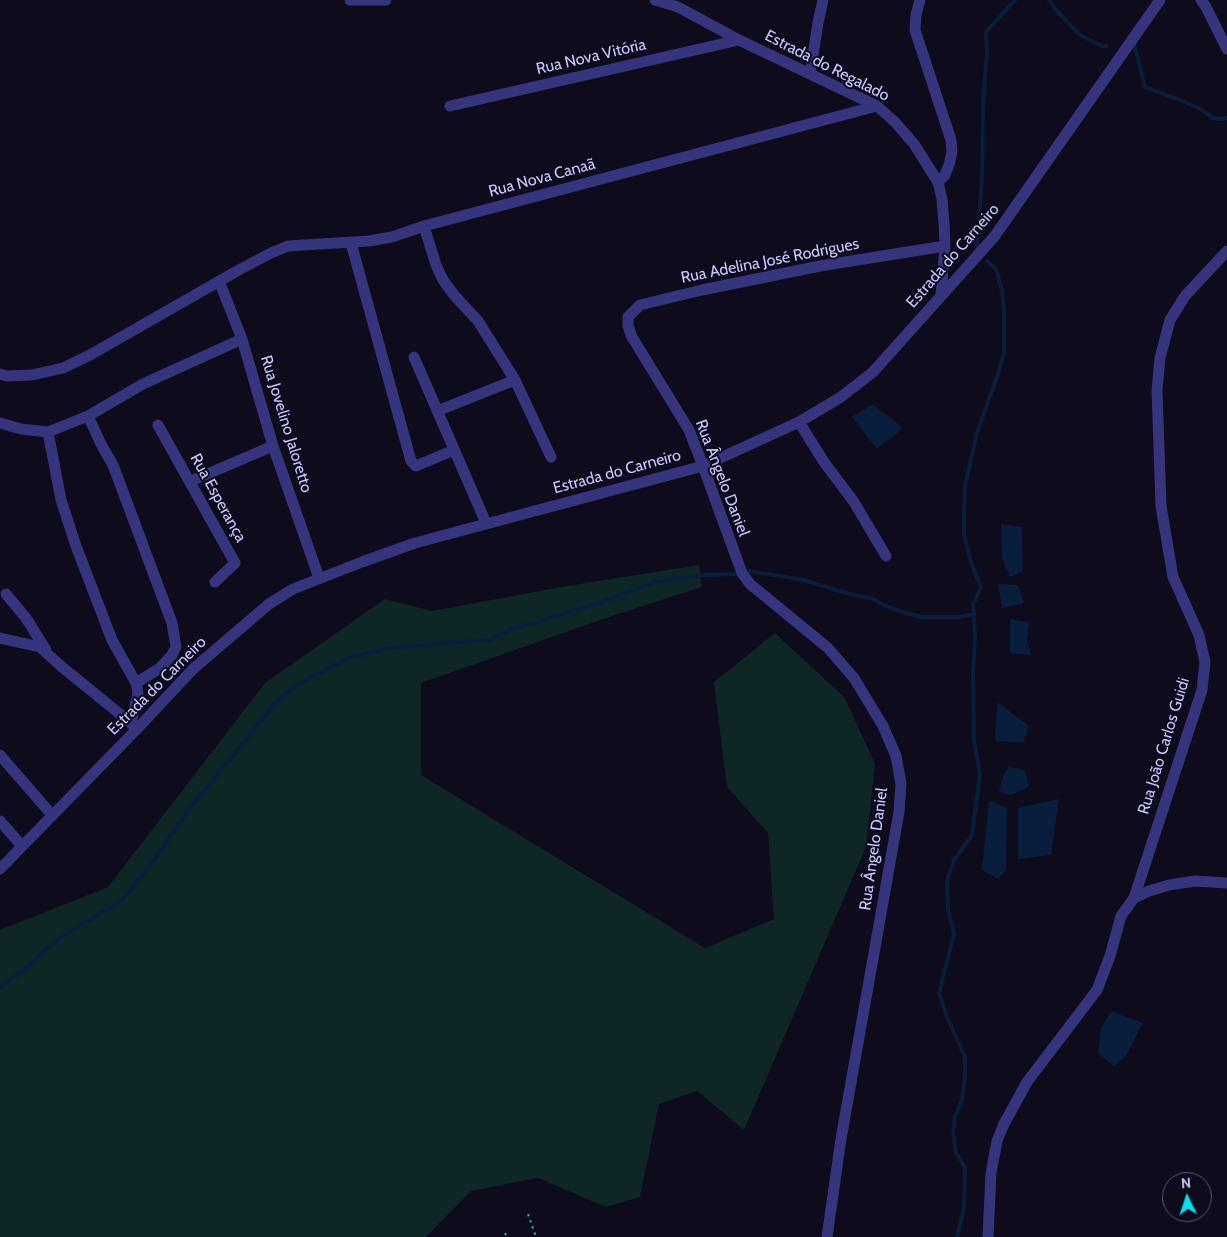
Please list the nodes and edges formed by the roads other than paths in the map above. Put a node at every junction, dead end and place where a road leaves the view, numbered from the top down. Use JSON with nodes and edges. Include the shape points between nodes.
{"nodes":[{"id":1,"x":350,"y":0,"type":"edge"},
{"id":2,"x":386,"y":0,"type":"edge"},
{"id":3,"x":655,"y":0,"type":"edge"},
{"id":4,"x":823,"y":0,"type":"edge"},
{"id":5,"x":920,"y":0,"type":"edge"},
{"id":6,"x":1160,"y":0,"type":"edge"},
{"id":7,"x":1201,"y":0,"type":"edge"},
{"id":8,"x":739,"y":40,"type":"junction"},
{"id":9,"x":1227,"y":49,"type":"edge"},
{"id":10,"x":810,"y":74,"type":"junction"},
{"id":11,"x":450,"y":106,"type":"dead end"},
{"id":12,"x":877,"y":106,"type":"junction"},
{"id":13,"x":938,"y":182,"type":"junction"},
{"id":14,"x":424,"y":226,"type":"junction"},
{"id":15,"x":351,"y":242,"type":"junction"},
{"id":16,"x":945,"y":246,"type":"junction"},
{"id":17,"x":1227,"y":251,"type":"edge"},
{"id":18,"x":219,"y":281,"type":"junction"},
{"id":19,"x":941,"y":295,"type":"junction"},
{"id":20,"x":632,"y":337,"type":"joint"},
{"id":21,"x":242,"y":338,"type":"junction"},
{"id":22,"x":414,"y":357,"type":"dead end"},
{"id":23,"x":0,"y":374,"type":"edge"},
{"id":24,"x":515,"y":380,"type":"junction"},
{"id":25,"x":437,"y":411,"type":"junction"},
{"id":26,"x":88,"y":416,"type":"junction"},
{"id":27,"x":799,"y":422,"type":"junction"},
{"id":28,"x":0,"y":424,"type":"edge"},
{"id":29,"x":158,"y":425,"type":"dead end"},
{"id":30,"x":48,"y":432,"type":"junction"},
{"id":31,"x":273,"y":446,"type":"junction"},
{"id":32,"x":454,"y":450,"type":"junction"},
{"id":33,"x":551,"y":457,"type":"dead end"},
{"id":34,"x":703,"y":466,"type":"junction"},
{"id":35,"x":191,"y":481,"type":"junction"},
{"id":36,"x":486,"y":523,"type":"junction"},
{"id":37,"x":886,"y":556,"type":"dead end"},
{"id":38,"x":319,"y":578,"type":"junction"},
{"id":39,"x":215,"y":582,"type":"dead end"},
{"id":40,"x":6,"y":594,"type":"dead end"},
{"id":41,"x":0,"y":638,"type":"edge"},
{"id":42,"x":49,"y":653,"type":"junction"},
{"id":43,"x":136,"y":683,"type":"junction"},
{"id":44,"x":133,"y":727,"type":"junction"},
{"id":45,"x":0,"y":755,"type":"edge"},
{"id":46,"x":52,"y":815,"type":"junction"},
{"id":47,"x":0,"y":821,"type":"edge"},
{"id":48,"x":22,"y":846,"type":"junction"},
{"id":49,"x":0,"y":869,"type":"edge"},
{"id":50,"x":1227,"y":883,"type":"edge"},
{"id":51,"x":1134,"y":898,"type":"junction"},
{"id":52,"x":827,"y":1237,"type":"edge"},
{"id":53,"x":988,"y":1237,"type":"edge"}],
"edges":[{"from":1,"to":2,"type":"street"},
{"from":3,"to":8,"type":"street","name":"Estrada do Regalado","via":[[678,8]]},
{"from":4,"to":10,"type":"street"},
{"from":5,"to":13,"type":"street","via":[[915,30],[951,140],[949,165]]},
{"from":6,"to":19,"type":"street","name":"Estrada do Carneiro","via":[[994,237]]},
{"from":7,"to":9,"type":"street"},
{"from":8,"to":10,"type":"street","name":"Estrada do Regalado"},
{"from":8,"to":11,"type":"street","name":"Rua Nova Vitória"},
{"from":10,"to":12,"type":"street","name":"Estrada do Regalado"},
{"from":12,"to":13,"type":"street","name":"Estrada do Regalado","via":[[914,144]]},
{"from":12,"to":14,"type":"street","name":"Rua Nova Canaã"},
{"from":13,"to":16,"type":"street","name":"Estrada do Regalado"},
{"from":14,"to":15,"type":"street","name":"Rua Nova Canaã","via":[[392,237]]},
{"from":14,"to":24,"type":"street","via":[[443,280],[478,321]]},
{"from":15,"to":18,"type":"street","name":"Rua Nova Canaã","via":[[288,246]]},
{"from":15,"to":32,"type":"street","via":[[411,461],[416,466]]},
{"from":16,"to":19,"type":"street","name":"Estrada do Regalado"},
{"from":16,"to":20,"type":"street","name":"Rua Adelina José Rodrigues","via":[[811,268],[640,305],[628,317]]},
{"from":17,"to":51,"type":"street","name":"Rua João Carlos Guidi","via":[[1185,296],[1170,320],[1160,358],[1157,390],[1161,506],[1173,577],[1199,635],[1205,662],[1202,690]]},
{"from":18,"to":21,"type":"street","name":"Rua Jovelino Jaloretto"},
{"from":18,"to":23,"type":"street","name":"Rua Nova Canaã","via":[[90,356],[63,368],[32,375]]},
{"from":19,"to":27,"type":"street","name":"Estrada do Carneiro","via":[[873,372],[841,397]]},
{"from":20,"to":34,"type":"street","name":"Rua Ângelo Daniel","via":[[689,430]]},
{"from":21,"to":26,"type":"street","via":[[143,384]]},
{"from":21,"to":31,"type":"street","name":"Rua Jovelino Jaloretto"},
{"from":22,"to":25,"type":"street"},
{"from":24,"to":25,"type":"street"},
{"from":24,"to":33,"type":"street"},
{"from":25,"to":32,"type":"street"},
{"from":26,"to":30,"type":"street"},
{"from":26,"to":43,"type":"street","via":[[113,465],[172,623],[176,647],[172,655],[160,668]]},
{"from":27,"to":34,"type":"street","name":"Estrada do Carneiro"},
{"from":27,"to":37,"type":"street","via":[[854,502]]},
{"from":28,"to":30,"type":"street"},
{"from":29,"to":35,"type":"street","name":"Rua Esperança"},
{"from":30,"to":43,"type":"street","via":[[61,500],[76,546],[112,640]]},
{"from":31,"to":35,"type":"street"},
{"from":31,"to":38,"type":"street","name":"Rua Jovelino Jaloretto"},
{"from":32,"to":36,"type":"street"},
{"from":34,"to":36,"type":"street","name":"Estrada do Carneiro"},
{"from":34,"to":52,"type":"street","name":"Rua Ângelo Daniel","via":[[742,573],[750,584],[828,648],[854,678],[883,726],[896,756],[901,784],[899,812],[841,1139]]},
{"from":35,"to":39,"type":"street","name":"Rua Esperança","via":[[235,563]]},
{"from":36,"to":38,"type":"street","name":"Estrada do Carneiro","via":[[415,543]]},
{"from":38,"to":44,"type":"street","name":"Estrada do Carneiro","via":[[269,604]]},
{"from":40,"to":42,"type":"street"},
{"from":41,"to":42,"type":"street","via":[[35,645]]},
{"from":42,"to":44,"type":"street"},
{"from":43,"to":44,"type":"street","via":[[138,693]]},
{"from":44,"to":46,"type":"street","name":"Estrada do Carneiro"},
{"from":45,"to":46,"type":"street"},
{"from":46,"to":48,"type":"street","name":"Estrada do Carneiro"},
{"from":47,"to":48,"type":"street"},
{"from":48,"to":49,"type":"street","name":"Estrada do Carneiro"},
{"from":50,"to":51,"type":"street","via":[[1195,881],[1169,885]]},
{"from":51,"to":53,"type":"street","name":"Rua João Carlos Guidi","via":[[1121,916],[1097,990],[1027,1082],[997,1140],[991,1173]]}]}
